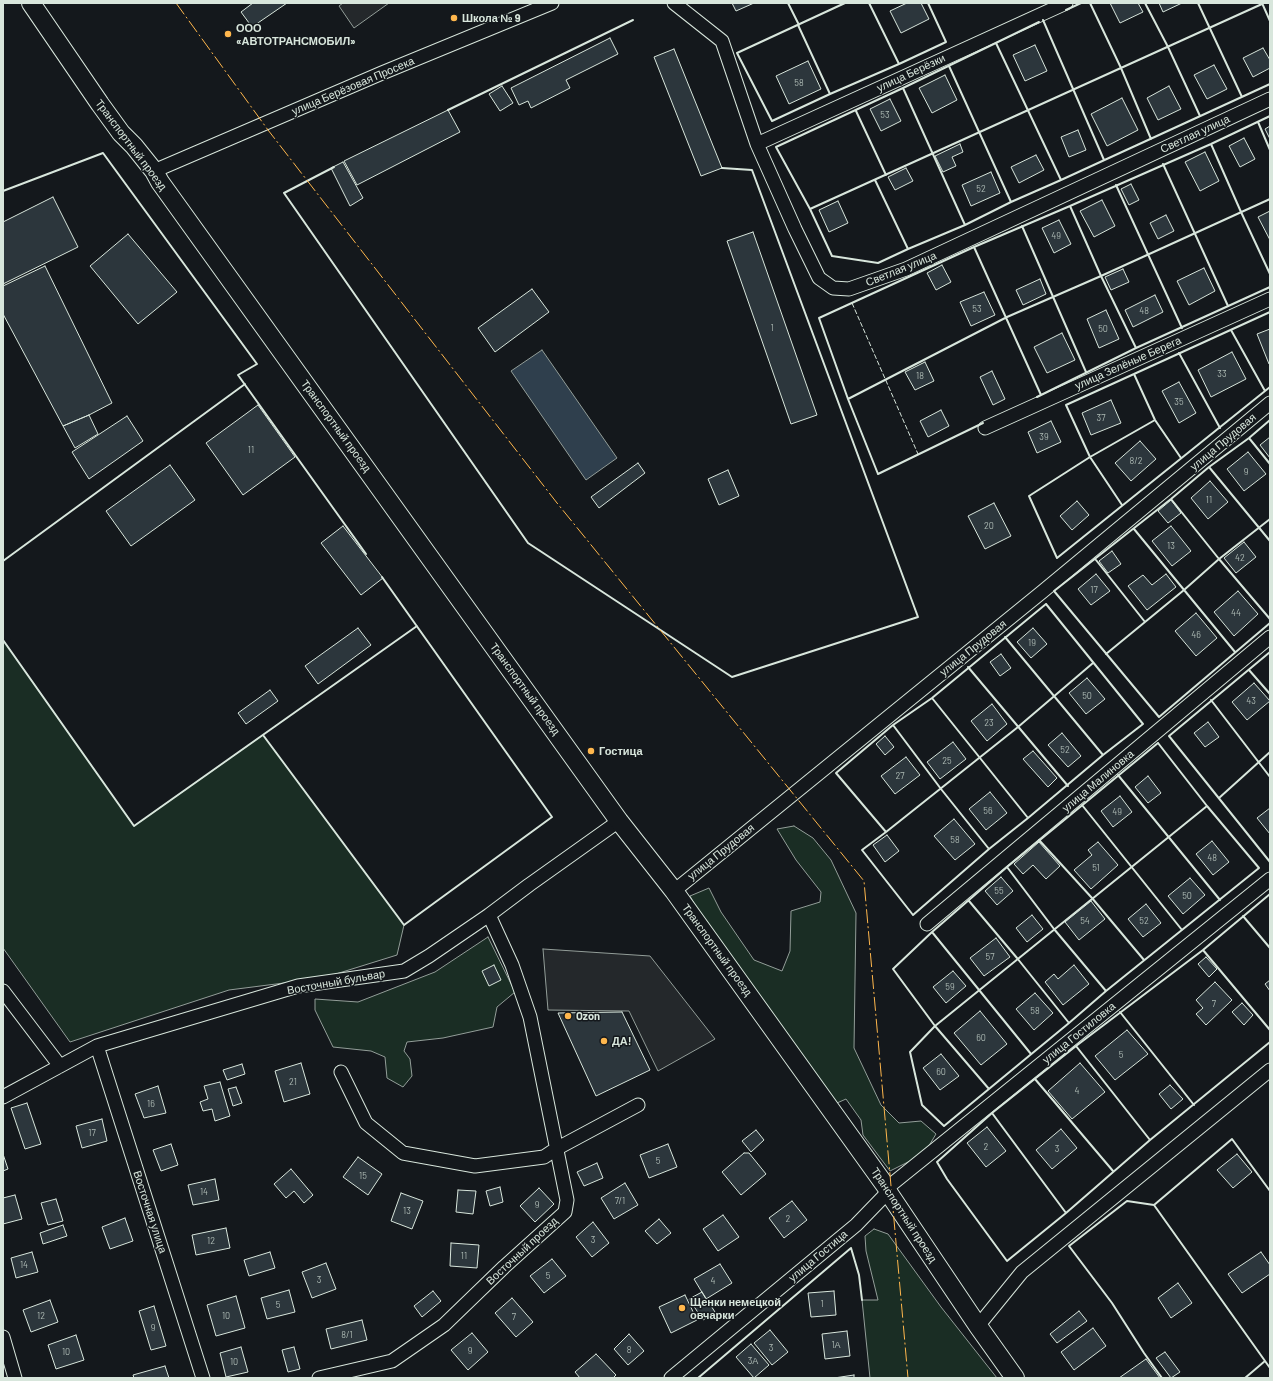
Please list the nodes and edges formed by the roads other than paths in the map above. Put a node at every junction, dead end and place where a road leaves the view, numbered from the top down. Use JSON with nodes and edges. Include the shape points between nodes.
{"nodes":[{"id":1,"x":31,"y":3,"type":"edge"},
{"id":2,"x":552,"y":3,"type":"edge"},
{"id":3,"x":674,"y":3,"type":"edge"},
{"id":4,"x":1066,"y":3,"type":"edge"},
{"id":5,"x":1270,"y":99,"type":"edge"},
{"id":6,"x":757,"y":144,"type":"junction"},
{"id":7,"x":154,"y":171,"type":"junction"},
{"id":8,"x":1270,"y":299,"type":"edge"},
{"id":9,"x":1270,"y":403,"type":"edge"},
{"id":10,"x":985,"y":428,"type":"dead end"},
{"id":11,"x":1270,"y":637,"type":"edge"},
{"id":12,"x":619,"y":821,"type":"junction"},
{"id":13,"x":1270,"y":879,"type":"edge"},
{"id":14,"x":674,"y":891,"type":"junction"},
{"id":15,"x":489,"y":915,"type":"junction"},
{"id":16,"x":927,"y":924,"type":"dead end"},
{"id":17,"x":3,"y":991,"type":"edge"},
{"id":18,"x":97,"y":1046,"type":"junction"},
{"id":19,"x":60,"y":1066,"type":"junction"},
{"id":20,"x":1270,"y":1070,"type":"edge"},
{"id":21,"x":341,"y":1072,"type":"dead end"},
{"id":22,"x":3,"y":1097,"type":"edge"},
{"id":23,"x":638,"y":1105,"type":"dead end"},
{"id":24,"x":556,"y":1149,"type":"junction"},
{"id":25,"x":888,"y":1190,"type":"junction"},
{"id":26,"x":978,"y":1326,"type":"junction"},
{"id":27,"x":3,"y":1337,"type":"edge"},
{"id":28,"x":15,"y":1378,"type":"edge"},
{"id":29,"x":203,"y":1378,"type":"edge"},
{"id":30,"x":319,"y":1378,"type":"edge"},
{"id":31,"x":671,"y":1378,"type":"edge"},
{"id":32,"x":1015,"y":1378,"type":"edge"}],
"edges":[{"from":1,"to":7,"type":"main road","name":"Транспортный проезд","via":[[116,127]]},
{"from":2,"to":7,"type":"street","name":"улица Берёзовая Просека"},
{"from":3,"to":6,"type":"street","name":"Светлая улица","via":[[722,41]]},
{"from":4,"to":6,"type":"street","name":"улица Берёзки"},
{"from":5,"to":6,"type":"street","name":"Светлая улица","via":[[906,269],[849,289],[833,288],[819,278]]},
{"from":7,"to":12,"type":"main road","name":"Транспортный проезд"},
{"from":8,"to":10,"type":"street","name":"улица Зелёные Берега"},
{"from":9,"to":14,"type":"street","name":"улица Прудовая"},
{"from":11,"to":16,"type":"street","name":"улица Малиновка"},
{"from":12,"to":14,"type":"main road","name":"Транспортный проезд"},
{"from":12,"to":15,"type":"street","name":"Восточный бульвар"},
{"from":13,"to":25,"type":"street","name":"улица Гостиловка"},
{"from":14,"to":25,"type":"main road","name":"Транспортный проезд"},
{"from":15,"to":18,"type":"street","name":"Восточный бульвар","via":[[404,971],[298,986]]},
{"from":15,"to":24,"type":"street","name":"Восточный проезд","via":[[512,965],[530,1017]]},
{"from":17,"to":19,"type":"street"},
{"from":18,"to":19,"type":"street","name":"Восточный бульвар"},
{"from":18,"to":29,"type":"street","name":"Восточная улица"},
{"from":19,"to":22,"type":"street","name":"Восточный бульвар"},
{"from":20,"to":26,"type":"street","via":[[1022,1272]]},
{"from":21,"to":24,"type":"street","via":[[366,1123],[403,1152],[475,1166],[544,1157]]},
{"from":23,"to":24,"type":"street"},
{"from":24,"to":30,"type":"street","name":"Восточный проезд","via":[[567,1200],[564,1212],[444,1325],[392,1361]]},
{"from":25,"to":26,"type":"main road","name":"Транспортный проезд"},
{"from":25,"to":31,"type":"street","name":"улица Гостица","via":[[856,1224]]},
{"from":26,"to":32,"type":"main road","name":"Транспортный проезд"},
{"from":27,"to":28,"type":"street"}]}
